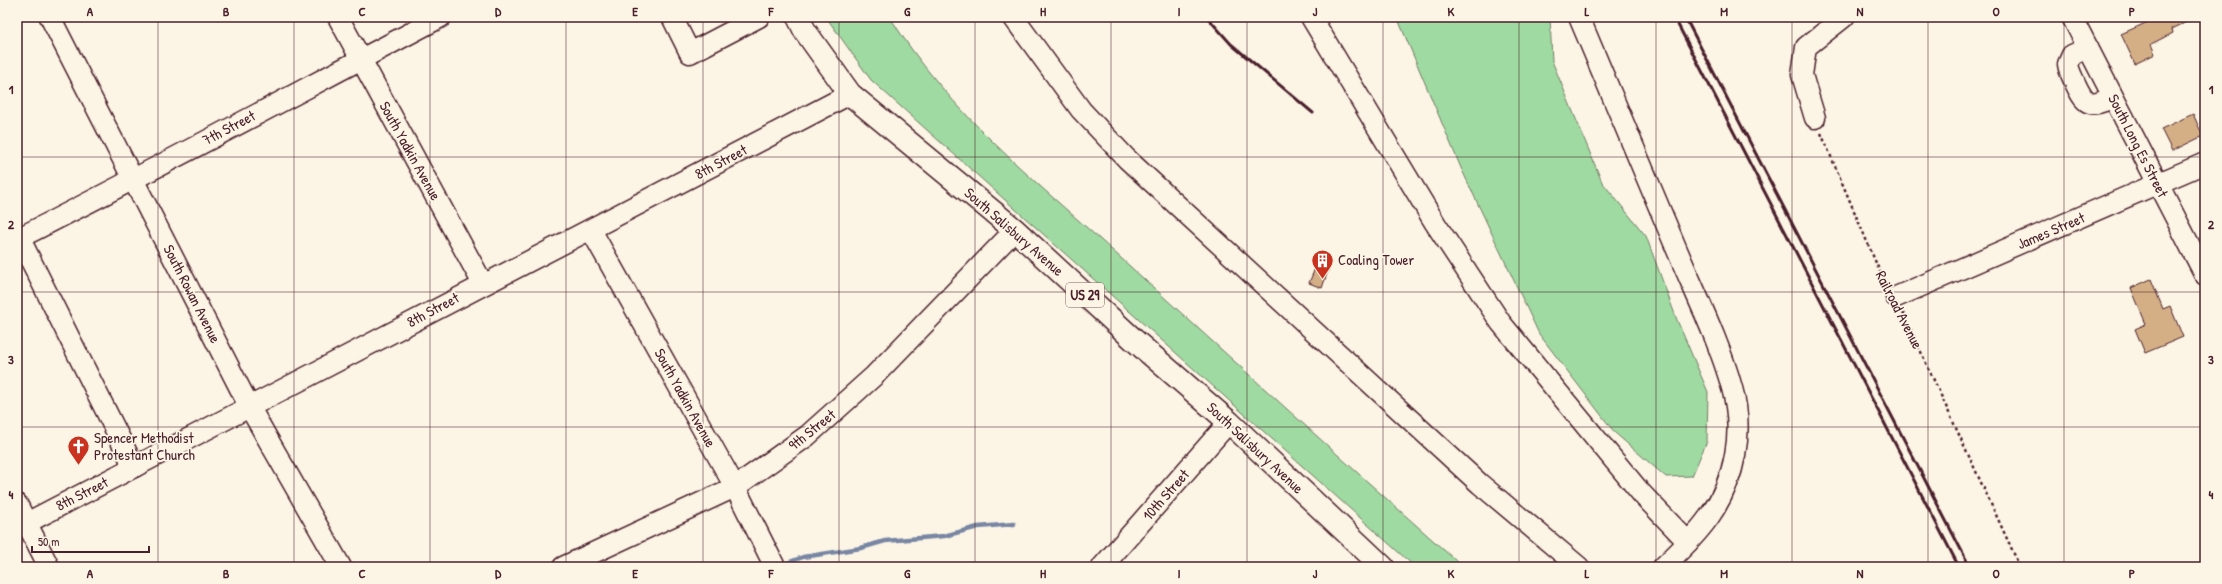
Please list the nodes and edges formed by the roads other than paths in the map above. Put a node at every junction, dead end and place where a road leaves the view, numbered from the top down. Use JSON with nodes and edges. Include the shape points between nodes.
{"nodes":[{"id":1,"x":50,"y":17,"type":"edge"},
{"id":2,"x":338,"y":17,"type":"edge"},
{"id":3,"x":441,"y":17,"type":"edge"},
{"id":4,"x":672,"y":17,"type":"edge"},
{"id":5,"x":758,"y":17,"type":"edge"},
{"id":6,"x":798,"y":17,"type":"edge"},
{"id":7,"x":1013,"y":17,"type":"edge"},
{"id":8,"x":1311,"y":17,"type":"edge"},
{"id":9,"x":1579,"y":17,"type":"edge"},
{"id":10,"x":1844,"y":17,"type":"edge"},
{"id":11,"x":2072,"y":17,"type":"edge"},
{"id":12,"x":2088,"y":48,"type":"junction"},
{"id":13,"x":360,"y":59,"type":"junction"},
{"id":14,"x":850,"y":94,"type":"junction"},
{"id":15,"x":2113,"y":98,"type":"junction"},
{"id":16,"x":1815,"y":118,"type":"road end"},
{"id":17,"x":2205,"y":162,"type":"edge"},
{"id":18,"x":134,"y":180,"type":"junction"},
{"id":19,"x":2158,"y":185,"type":"junction"},
{"id":20,"x":591,"y":230,"type":"junction"},
{"id":21,"x":1015,"y":230,"type":"junction"},
{"id":22,"x":19,"y":235,"type":"edge"},
{"id":23,"x":2205,"y":275,"type":"edge"},
{"id":24,"x":483,"y":284,"type":"junction"},
{"id":25,"x":1896,"y":297,"type":"road end"},
{"id":26,"x":250,"y":408,"type":"junction"},
{"id":27,"x":1229,"y":422,"type":"junction"},
{"id":28,"x":134,"y":468,"type":"junction"},
{"id":29,"x":735,"y":488,"type":"junction"},
{"id":30,"x":17,"y":504,"type":"edge"},
{"id":31,"x":22,"y":525,"type":"edge"},
{"id":32,"x":1688,"y":542,"type":"junction"},
{"id":33,"x":49,"y":567,"type":"edge"},
{"id":34,"x":341,"y":567,"type":"edge"},
{"id":35,"x":563,"y":567,"type":"edge"},
{"id":36,"x":775,"y":567,"type":"edge"},
{"id":37,"x":1102,"y":567,"type":"edge"},
{"id":38,"x":1383,"y":567,"type":"edge"},
{"id":39,"x":1579,"y":567,"type":"edge"},
{"id":40,"x":1663,"y":567,"type":"edge"}],
"edges":[{"from":1,"to":18,"type":"street","name":"South Rowan Avenue"},
{"from":2,"to":13,"type":"street","name":"South Yadkin Avenue"},
{"from":3,"to":13,"type":"street","name":"7th Street"},
{"from":4,"to":5,"type":"street","via":[[690,53]]},
{"from":6,"to":14,"type":"main road","name":"South Salisbury Avenue","number":"US 29","via":[[805,31]]},
{"from":7,"to":39,"type":"street","via":[[1081,110],[1127,159],[1480,484]]},
{"from":8,"to":32,"type":"street","via":[[1435,224],[1501,323],[1641,493]]},
{"from":9,"to":32,"type":"street","via":[[1733,389],[1738,420],[1736,454],[1730,478],[1716,509]]},
{"from":10,"to":16,"type":"street","via":[[1806,47],[1802,75]]},
{"from":11,"to":12,"type":"street","name":"South Long Es Street"},
{"from":12,"to":15,"type":"street","name":"South Long Es Street"},
{"from":12,"to":15,"type":"street","via":[[2072,55],[2068,64],[2082,98],[2090,104]]},
{"from":13,"to":18,"type":"street","name":"7th Street"},
{"from":13,"to":24,"type":"street","name":"South Yadkin Avenue"},
{"from":14,"to":20,"type":"street","name":"8th Street"},
{"from":14,"to":21,"type":"main road","name":"South Salisbury Avenue","number":"US 29"},
{"from":15,"to":19,"type":"street","name":"South Long Es Street"},
{"from":17,"to":19,"type":"street","name":"James Street"},
{"from":18,"to":22,"type":"street","name":"7th Street"},
{"from":18,"to":26,"type":"street","name":"South Rowan Avenue"},
{"from":19,"to":23,"type":"street","name":"South Long Es Street"},
{"from":19,"to":25,"type":"street","name":"James Street"},
{"from":20,"to":24,"type":"street","name":"8th Street"},
{"from":20,"to":29,"type":"street","name":"South Yadkin Avenue"},
{"from":21,"to":27,"type":"main road","name":"South Salisbury Avenue","number":"US 29","via":[[1134,340]]},
{"from":21,"to":29,"type":"street","name":"9th Street","via":[[874,376],[807,436]]},
{"from":22,"to":28,"type":"street"},
{"from":24,"to":26,"type":"street","name":"8th Street"},
{"from":26,"to":28,"type":"street","name":"8th Street"},
{"from":26,"to":34,"type":"street","name":"South Rowan Avenue"},
{"from":27,"to":37,"type":"street","name":"10th Street"},
{"from":27,"to":38,"type":"main road","name":"South Salisbury Avenue","number":"US 29"},
{"from":28,"to":31,"type":"street","name":"8th Street"},
{"from":29,"to":35,"type":"street","name":"9th Street"},
{"from":29,"to":36,"type":"street","name":"South Yadkin Avenue"},
{"from":30,"to":31,"type":"street"},
{"from":31,"to":33,"type":"street"},
{"from":32,"to":40,"type":"street"}]}
